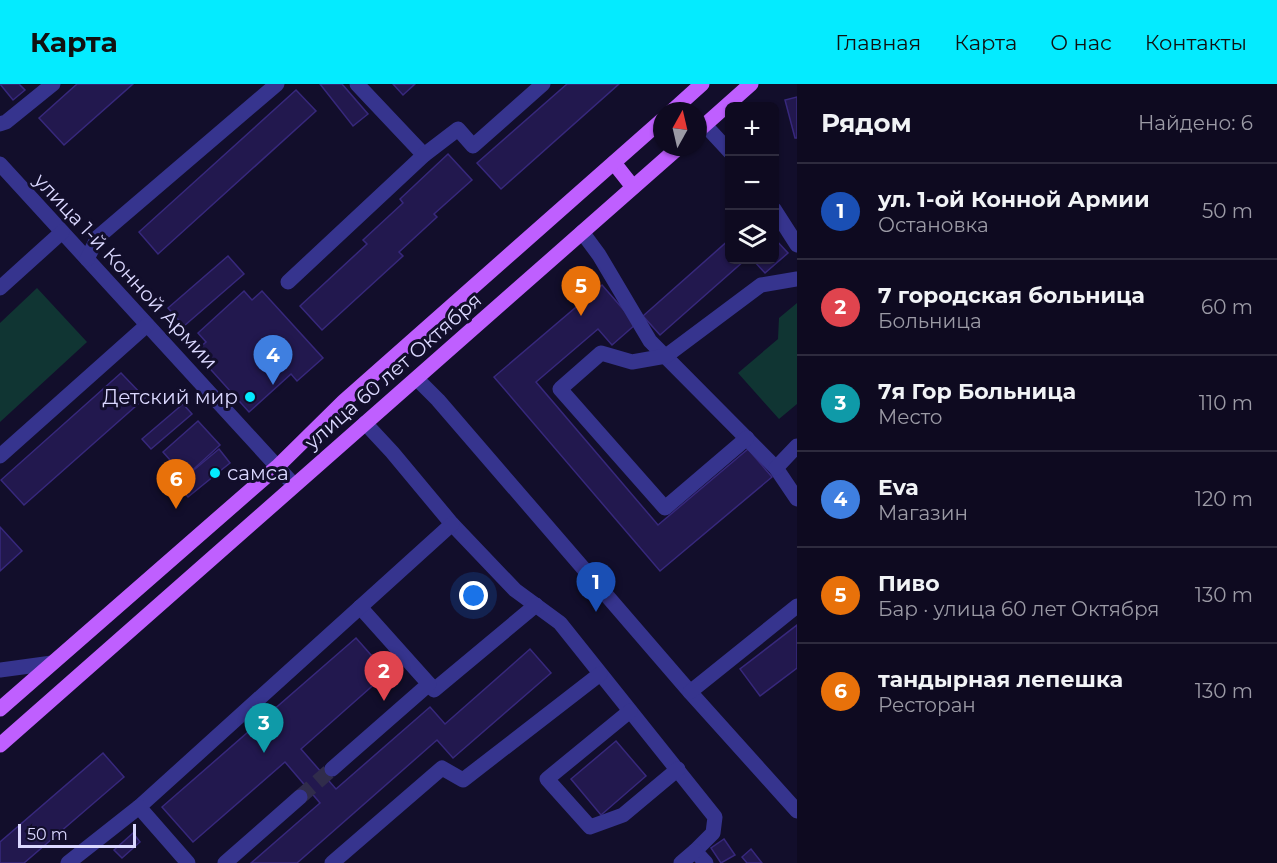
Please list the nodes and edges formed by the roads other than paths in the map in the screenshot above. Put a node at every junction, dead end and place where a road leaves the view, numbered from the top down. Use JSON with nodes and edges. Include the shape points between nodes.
{"nodes":[{"id":1,"x":53,"y":84,"type":"edge"},
{"id":2,"x":277,"y":84,"type":"edge"},
{"id":3,"x":357,"y":84,"type":"edge"},
{"id":4,"x":543,"y":84,"type":"edge"},
{"id":5,"x":702,"y":84,"type":"edge"},
{"id":6,"x":751,"y":84,"type":"edge"},
{"id":7,"x":682,"y":102,"type":"edge"},
{"id":8,"x":3,"y":123,"type":"edge"},
{"id":9,"x":707,"y":124,"type":"edge"},
{"id":10,"x":653,"y":128,"type":"edge"},
{"id":11,"x":707,"y":132,"type":"edge"},
{"id":12,"x":0,"y":138,"type":"edge"},
{"id":13,"x":725,"y":148,"type":"edge"},
{"id":14,"x":424,"y":155,"type":"junction"},
{"id":15,"x":669,"y":156,"type":"edge"},
{"id":16,"x":614,"y":163,"type":"junction"},
{"id":17,"x":0,"y":164,"type":"edge"},
{"id":18,"x":633,"y":187,"type":"junction"},
{"id":19,"x":775,"y":210,"type":"edge"},
{"id":20,"x":62,"y":231,"type":"junction"},
{"id":21,"x":582,"y":232,"type":"junction"},
{"id":22,"x":797,"y":245,"type":"edge"},
{"id":23,"x":87,"y":259,"type":"junction"},
{"id":24,"x":797,"y":279,"type":"edge"},
{"id":25,"x":288,"y":282,"type":"dead end"},
{"id":26,"x":0,"y":288,"type":"edge"},
{"id":27,"x":147,"y":325,"type":"junction"},
{"id":28,"x":666,"y":356,"type":"junction"},
{"id":29,"x":417,"y":379,"type":"junction"},
{"id":30,"x":365,"y":423,"type":"junction"},
{"id":31,"x":747,"y":438,"type":"junction"},
{"id":32,"x":797,"y":446,"type":"edge"},
{"id":33,"x":0,"y":456,"type":"edge"},
{"id":34,"x":277,"y":467,"type":"junction"},
{"id":35,"x":776,"y":468,"type":"junction"},
{"id":36,"x":294,"y":485,"type":"junction"},
{"id":37,"x":797,"y":499,"type":"edge"},
{"id":38,"x":452,"y":524,"type":"junction"},
{"id":39,"x":536,"y":605,"type":"junction"},
{"id":40,"x":797,"y":606,"type":"edge"},
{"id":41,"x":360,"y":607,"type":"junction"},
{"id":42,"x":52,"y":663,"type":"junction"},
{"id":43,"x":0,"y":670,"type":"edge"},
{"id":44,"x":600,"y":674,"type":"junction"},
{"id":45,"x":429,"y":684,"type":"junction"},
{"id":46,"x":690,"y":692,"type":"junction"},
{"id":47,"x":0,"y":709,"type":"edge"},
{"id":48,"x":630,"y":711,"type":"junction"},
{"id":49,"x":0,"y":745,"type":"edge"},
{"id":50,"x":332,"y":769,"type":"tunnel mouth"},
{"id":51,"x":678,"y":769,"type":"junction"},
{"id":52,"x":792,"y":794,"type":"edge"},
{"id":53,"x":300,"y":797,"type":"tunnel mouth"},
{"id":54,"x":139,"y":807,"type":"junction"},
{"id":55,"x":797,"y":811,"type":"edge"},
{"id":56,"x":695,"y":851,"type":"junction"},
{"id":57,"x":68,"y":863,"type":"edge"},
{"id":58,"x":188,"y":863,"type":"edge"},
{"id":59,"x":225,"y":863,"type":"edge"},
{"id":60,"x":332,"y":863,"type":"edge"},
{"id":61,"x":681,"y":863,"type":"edge"},
{"id":62,"x":706,"y":863,"type":"edge"}],
"edges":[{"from":1,"to":8,"type":"street"},
{"from":2,"to":23,"type":"street","via":[[98,237]]},
{"from":3,"to":14,"type":"street"},
{"from":4,"to":14,"type":"street","via":[[473,146],[458,129]]},
{"from":5,"to":7,"type":"main road"},
{"from":6,"to":9,"type":"main road"},
{"from":8,"to":12,"type":"street"},
{"from":10,"to":16,"type":"main road","name":"улица 60 лет Октября"},
{"from":11,"to":13,"type":"street"},
{"from":14,"to":25,"type":"street"},
{"from":15,"to":18,"type":"main road","name":"улица 60 лет Октября"},
{"from":16,"to":18,"type":"main road"},
{"from":16,"to":34,"type":"main road","name":"улица 60 лет Октября","via":[[344,400]]},
{"from":17,"to":20,"type":"street","name":"улица 1-й Конной Армии"},
{"from":18,"to":21,"type":"main road","name":"улица 60 лет Октября"},
{"from":19,"to":22,"type":"street"},
{"from":20,"to":23,"type":"street","name":"улица 1-й Конной Армии"},
{"from":20,"to":26,"type":"street"},
{"from":21,"to":28,"type":"street","via":[[650,341]]},
{"from":21,"to":29,"type":"main road","name":"улица 60 лет Октября"},
{"from":23,"to":27,"type":"street","name":"улица 1-й Конной Армии"},
{"from":24,"to":28,"type":"street","via":[[761,285]]},
{"from":27,"to":33,"type":"street"},
{"from":27,"to":34,"type":"street","name":"улица 1-й Конной Армии"},
{"from":28,"to":31,"type":"street"},
{"from":28,"to":31,"type":"street","via":[[632,362],[601,353],[560,389],[665,508]]},
{"from":29,"to":30,"type":"main road","name":"улица 60 лет Октября"},
{"from":29,"to":46,"type":"street"},
{"from":30,"to":36,"type":"main road","name":"улица 60 лет Октября"},
{"from":30,"to":38,"type":"street"},
{"from":31,"to":35,"type":"street"},
{"from":32,"to":35,"type":"street"},
{"from":34,"to":36,"type":"street","name":"улица 1-й Конной Армии"},
{"from":34,"to":42,"type":"main road","name":"улица 60 лет Октября"},
{"from":35,"to":37,"type":"street"},
{"from":36,"to":49,"type":"main road","name":"улица 60 лет Октября"},
{"from":38,"to":39,"type":"street","via":[[515,590]]},
{"from":38,"to":41,"type":"street"},
{"from":39,"to":44,"type":"street","via":[[560,623]]},
{"from":39,"to":45,"type":"street","via":[[434,690]]},
{"from":40,"to":46,"type":"street"},
{"from":41,"to":45,"type":"street"},
{"from":41,"to":54,"type":"street"},
{"from":42,"to":43,"type":"street"},
{"from":42,"to":47,"type":"main road","name":"улица 60 лет Октября"},
{"from":44,"to":48,"type":"street"},
{"from":44,"to":60,"type":"street","via":[[463,780],[442,768]]},
{"from":45,"to":50,"type":"street"},
{"from":46,"to":52,"type":"street"},
{"from":48,"to":51,"type":"street"},
{"from":48,"to":51,"type":"street","via":[[547,779],[590,827],[623,814]]},
{"from":51,"to":56,"type":"street","via":[[715,817],[713,832]]},
{"from":52,"to":55,"type":"street"},
{"from":53,"to":59,"type":"street"},
{"from":54,"to":57,"type":"street"},
{"from":54,"to":58,"type":"street"},
{"from":56,"to":61,"type":"street"},
{"from":56,"to":62,"type":"street"}]}
